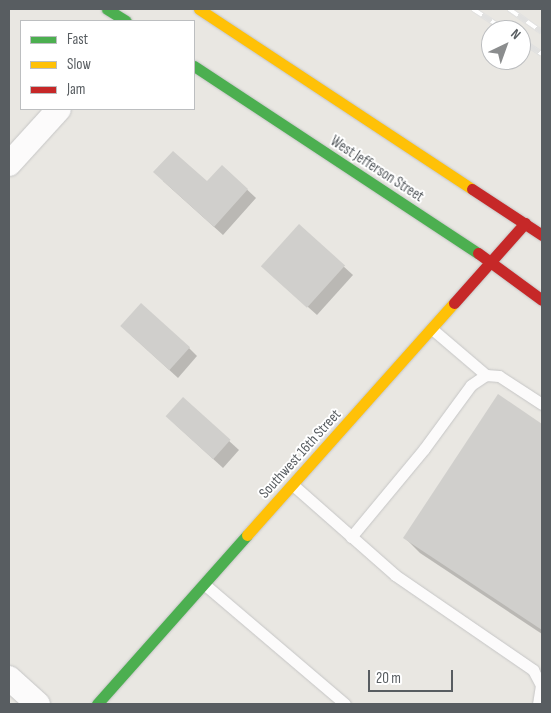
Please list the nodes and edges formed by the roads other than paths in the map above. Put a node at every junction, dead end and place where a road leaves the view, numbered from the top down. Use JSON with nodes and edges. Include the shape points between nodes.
{"nodes":[{"id":1,"x":107,"y":9,"type":"edge"},
{"id":2,"x":199,"y":9,"type":"edge"},
{"id":3,"x":124,"y":20,"type":"edge"},
{"id":4,"x":195,"y":67,"type":"edge"},
{"id":5,"x":58,"y":110,"type":"edge"},
{"id":6,"x":9,"y":164,"type":"edge"},
{"id":7,"x":525,"y":223,"type":"junction"},
{"id":8,"x":542,"y":235,"type":"edge"},
{"id":9,"x":491,"y":262,"type":"junction"},
{"id":10,"x":542,"y":300,"type":"edge"},
{"id":11,"x":432,"y":329,"type":"junction"},
{"id":12,"x":486,"y":375,"type":"junction"},
{"id":13,"x":542,"y":404,"type":"edge"},
{"id":14,"x":293,"y":485,"type":"junction"},
{"id":15,"x":351,"y":537,"type":"junction"},
{"id":16,"x":204,"y":584,"type":"junction"},
{"id":17,"x":9,"y":678,"type":"edge"},
{"id":18,"x":38,"y":704,"type":"edge"},
{"id":19,"x":97,"y":704,"type":"edge"},
{"id":20,"x":345,"y":704,"type":"edge"},
{"id":21,"x":538,"y":704,"type":"edge"}],
"edges":[{"from":1,"to":3,"type":"main road"},
{"from":2,"to":7,"type":"main road"},
{"from":4,"to":9,"type":"main road","name":"West Jefferson Street"},
{"from":5,"to":6,"type":"street"},
{"from":7,"to":8,"type":"main road"},
{"from":7,"to":9,"type":"main road","name":"Southwest 16th Street"},
{"from":9,"to":10,"type":"main road","name":"West Jefferson Street"},
{"from":9,"to":11,"type":"main road","name":"Southwest 16th Street"},
{"from":11,"to":12,"type":"lane"},
{"from":11,"to":14,"type":"main road","name":"Southwest 16th Street"},
{"from":12,"to":13,"type":"lane","via":[[499,376]]},
{"from":12,"to":15,"type":"lane","via":[[471,386],[424,450]]},
{"from":14,"to":15,"type":"lane"},
{"from":14,"to":16,"type":"main road","name":"Southwest 16th Street"},
{"from":15,"to":21,"type":"lane","via":[[395,575],[533,670],[542,685]]},
{"from":16,"to":19,"type":"main road","name":"Southwest 16th Street"},
{"from":16,"to":20,"type":"lane"},
{"from":17,"to":18,"type":"street"}]}
